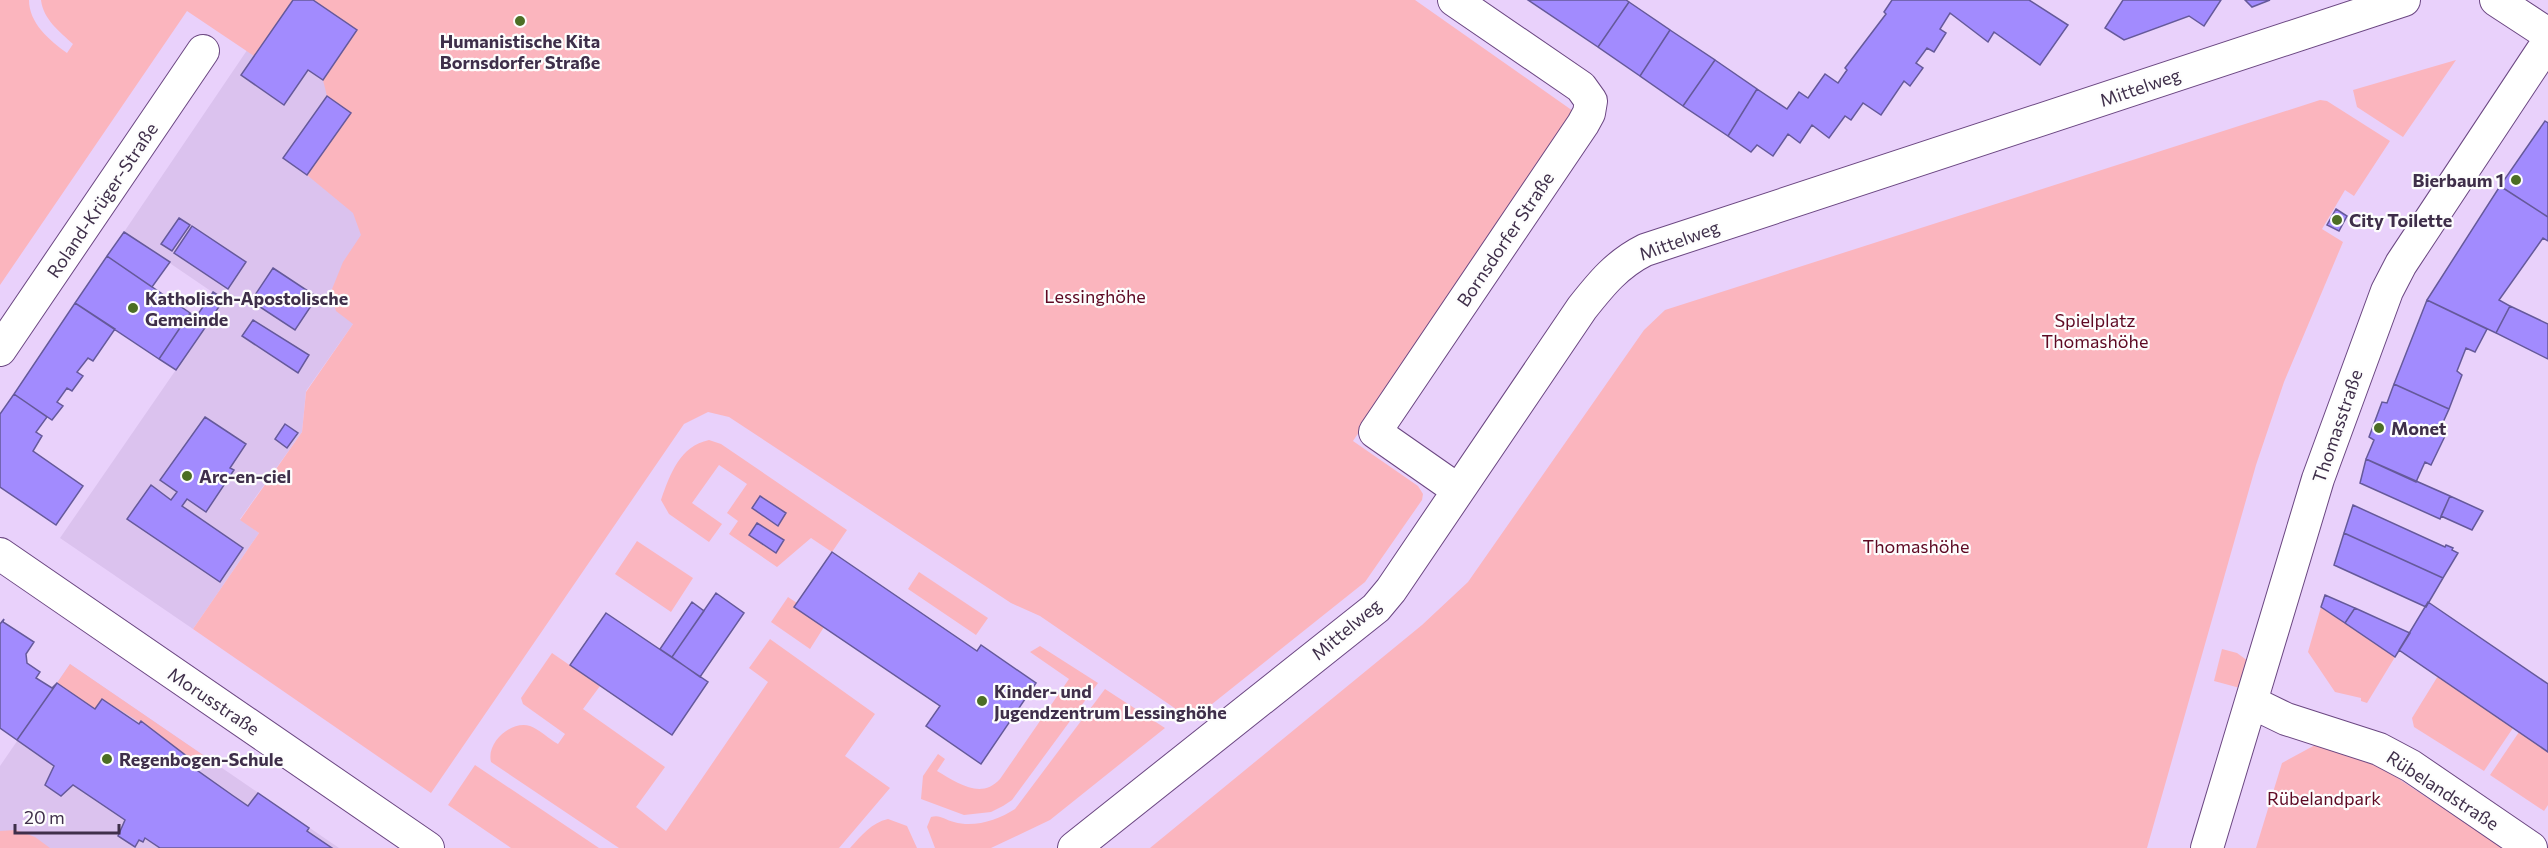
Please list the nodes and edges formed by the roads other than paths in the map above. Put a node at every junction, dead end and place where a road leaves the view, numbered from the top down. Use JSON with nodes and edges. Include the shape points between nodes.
{"nodes":[{"id":1,"x":1454,"y":0,"type":"edge"},
{"id":2,"x":2404,"y":0,"type":"edge"},
{"id":3,"x":2496,"y":0,"type":"edge"},
{"id":4,"x":2548,"y":34,"type":"edge"},
{"id":5,"x":2548,"y":42,"type":"edge"},
{"id":6,"x":203,"y":51,"type":"dead end"},
{"id":7,"x":0,"y":350,"type":"edge"},
{"id":8,"x":1458,"y":490,"type":"junction"},
{"id":9,"x":0,"y":555,"type":"edge"},
{"id":10,"x":2251,"y":702,"type":"junction"},
{"id":11,"x":428,"y":848,"type":"edge"},
{"id":12,"x":1074,"y":848,"type":"edge"},
{"id":13,"x":2207,"y":848,"type":"edge"},
{"id":14,"x":2531,"y":848,"type":"edge"}],
"edges":[{"from":1,"to":8,"type":"street","name":"Bornsdorfer Straße","via":[[1581,87],[1591,101],[1589,113],[1574,137],[1375,432]]},
{"from":2,"to":8,"type":"street","name":"Mittelweg","via":[[1637,254],[1608,276],[1582,308]]},
{"from":3,"to":4,"type":"street"},
{"from":5,"to":10,"type":"street","name":"Thomasstraße","via":[[2387,291],[2318,479]]},
{"from":6,"to":7,"type":"street","name":"Roland-Krüger-Straße"},
{"from":8,"to":12,"type":"street","name":"Mittelweg","via":[[1376,608]]},
{"from":9,"to":11,"type":"street","name":"Morusstraße"},
{"from":10,"to":13,"type":"street","name":"Thomasstraße"},
{"from":10,"to":14,"type":"street","name":"Rübelandstraße","via":[[2286,719],[2379,749],[2411,766]]}]}
